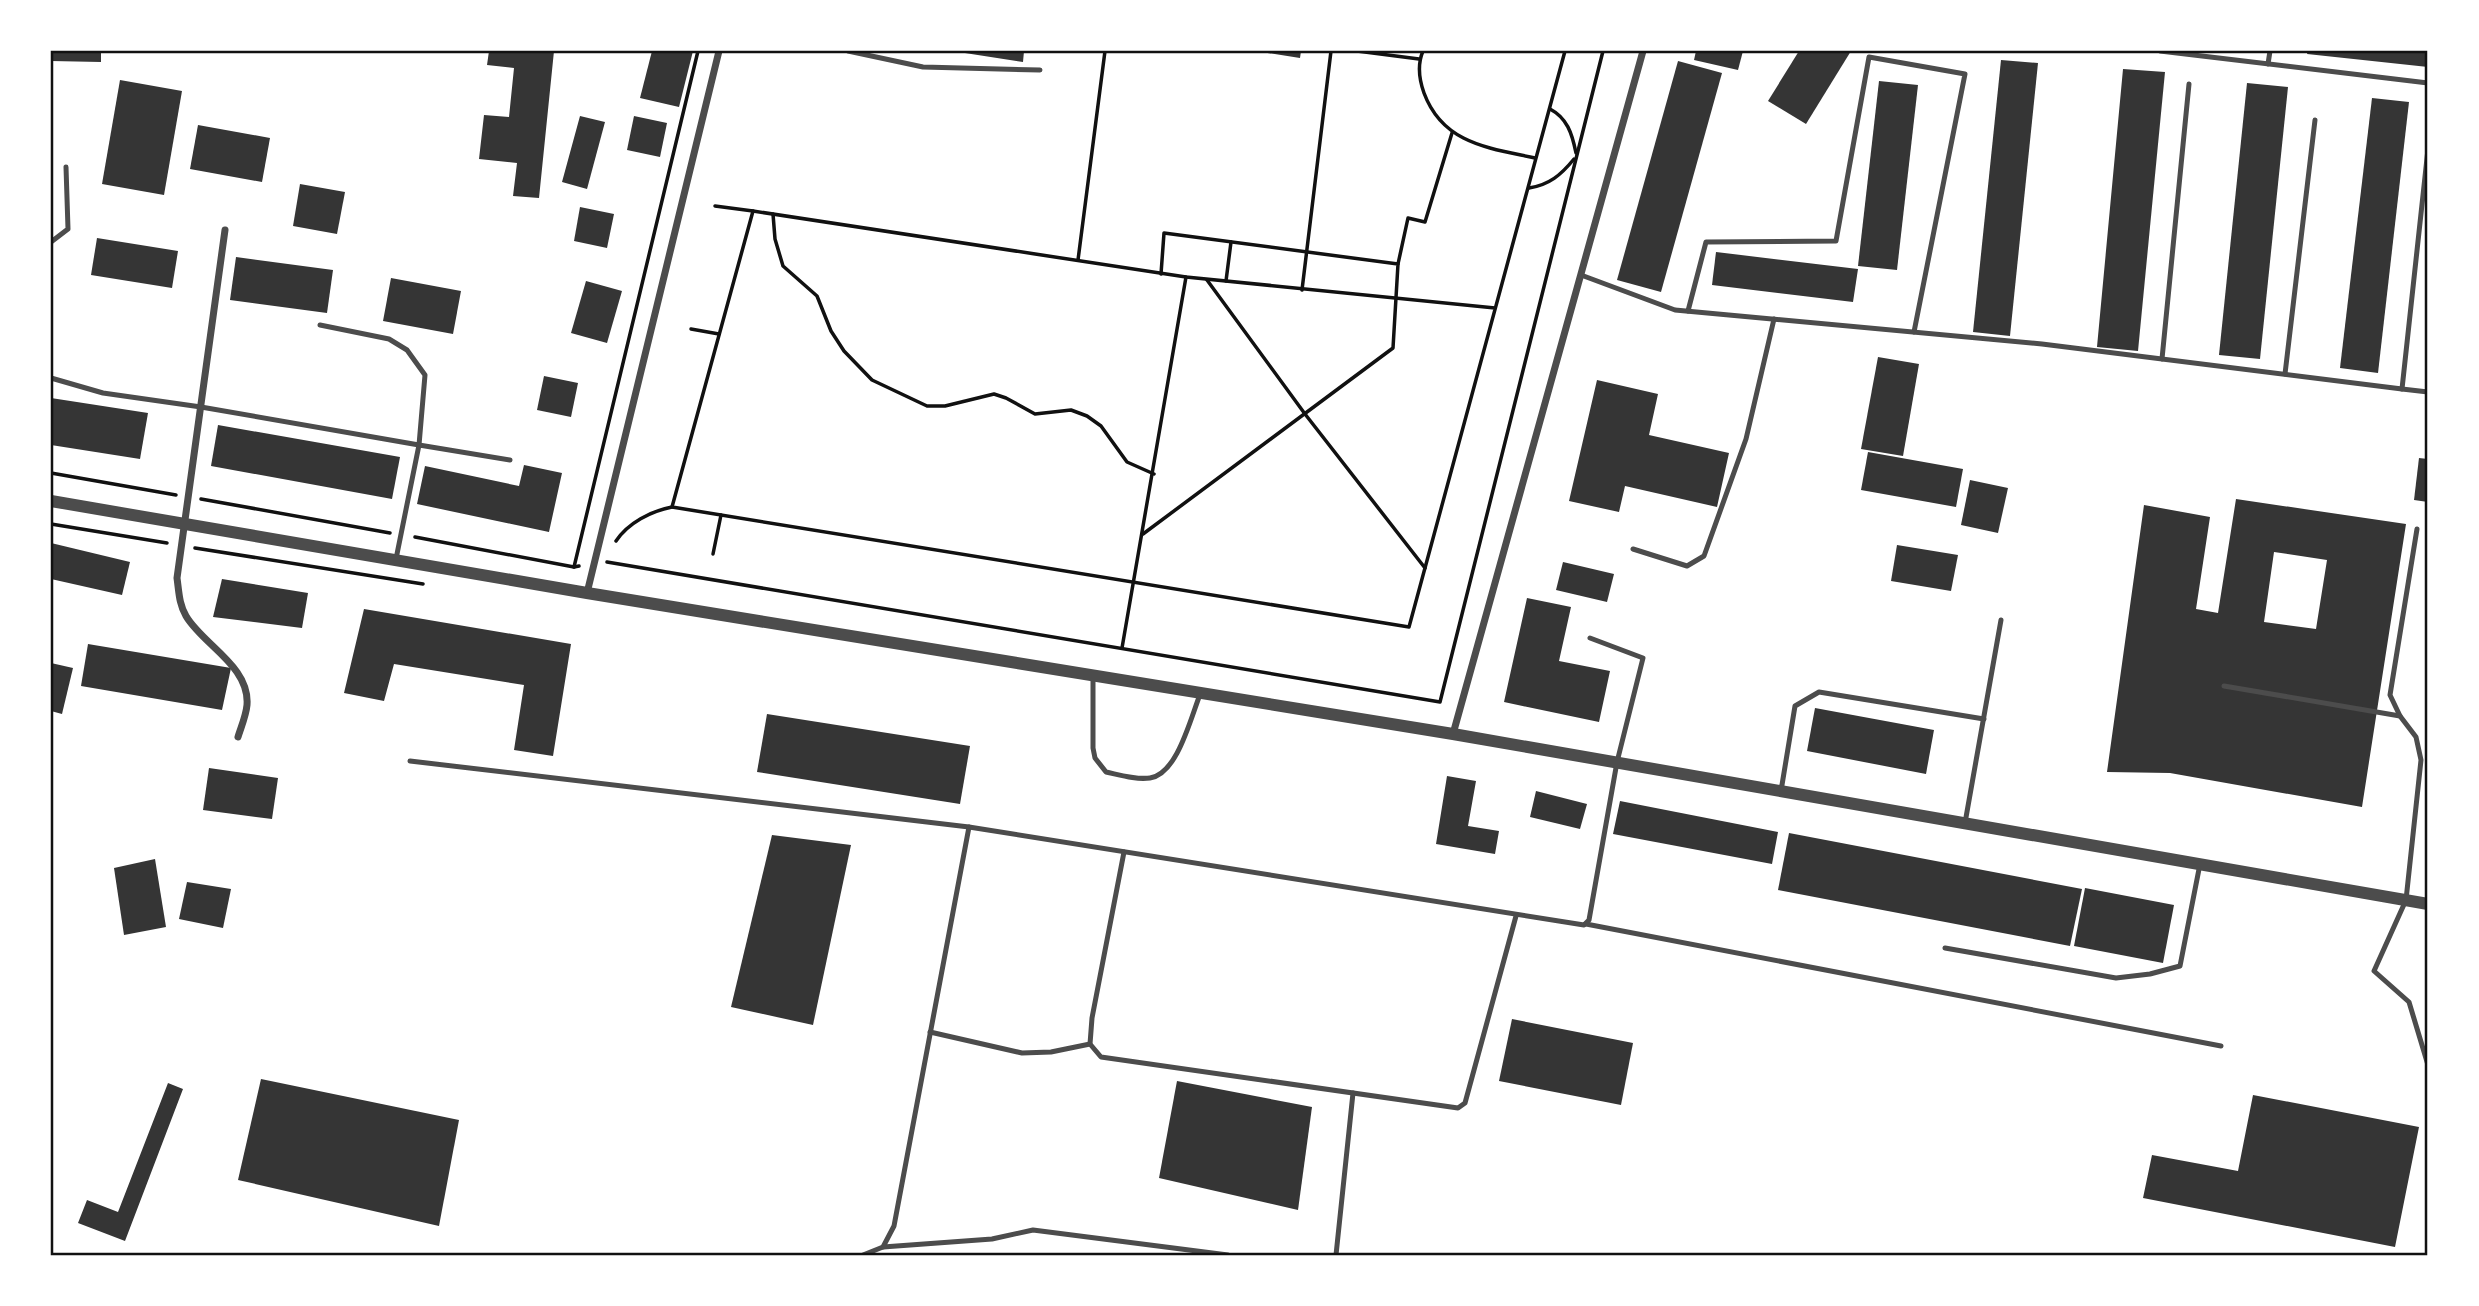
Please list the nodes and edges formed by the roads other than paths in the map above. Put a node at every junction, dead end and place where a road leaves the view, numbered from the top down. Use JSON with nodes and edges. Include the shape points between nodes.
{"nodes":[{"id":1,"x":719,"y":51,"type":"edge"},
{"id":2,"x":848,"y":51,"type":"edge"},
{"id":3,"x":1643,"y":51,"type":"edge"},
{"id":4,"x":2160,"y":51,"type":"edge"},
{"id":5,"x":2270,"y":51,"type":"edge"},
{"id":6,"x":2268,"y":64,"type":"junction"},
{"id":7,"x":1040,"y":70,"type":"dead end"},
{"id":8,"x":2428,"y":83,"type":"edge"},
{"id":9,"x":2189,"y":84,"type":"dead end"},
{"id":10,"x":2315,"y":120,"type":"dead end"},
{"id":11,"x":2428,"y":149,"type":"edge"},
{"id":12,"x":66,"y":167,"type":"dead end"},
{"id":13,"x":225,"y":230,"type":"dead end"},
{"id":14,"x":51,"y":242,"type":"edge"},
{"id":15,"x":1581,"y":275,"type":"junction"},
{"id":16,"x":1688,"y":311,"type":"junction"},
{"id":17,"x":1774,"y":319,"type":"junction"},
{"id":18,"x":320,"y":325,"type":"dead end"},
{"id":19,"x":1914,"y":332,"type":"junction"},
{"id":20,"x":2162,"y":359,"type":"junction"},
{"id":21,"x":2285,"y":374,"type":"junction"},
{"id":22,"x":51,"y":378,"type":"edge"},
{"id":23,"x":2402,"y":389,"type":"junction"},
{"id":24,"x":2428,"y":392,"type":"edge"},
{"id":25,"x":201,"y":407,"type":"junction"},
{"id":26,"x":419,"y":445,"type":"junction"},
{"id":27,"x":510,"y":460,"type":"dead end"},
{"id":28,"x":51,"y":500,"type":"edge"},
{"id":29,"x":186,"y":523,"type":"junction"},
{"id":30,"x":2417,"y":529,"type":"dead end"},
{"id":31,"x":1633,"y":549,"type":"dead end"},
{"id":32,"x":396,"y":559,"type":"junction"},
{"id":33,"x":587,"y":593,"type":"junction"},
{"id":34,"x":2001,"y":620,"type":"dead end"},
{"id":35,"x":1590,"y":638,"type":"dead end"},
{"id":36,"x":1093,"y":675,"type":"junction"},
{"id":37,"x":2224,"y":685,"type":"dead end"},
{"id":38,"x":1201,"y":692,"type":"junction"},
{"id":39,"x":2400,"y":716,"type":"junction"},
{"id":40,"x":1984,"y":719,"type":"junction"},
{"id":41,"x":1453,"y":734,"type":"junction"},
{"id":42,"x":238,"y":737,"type":"dead end"},
{"id":43,"x":410,"y":761,"type":"dead end"},
{"id":44,"x":1617,"y":762,"type":"junction"},
{"id":45,"x":1781,"y":791,"type":"junction"},
{"id":46,"x":1965,"y":823,"type":"junction"},
{"id":47,"x":969,"y":827,"type":"junction"},
{"id":48,"x":1124,"y":852,"type":"junction"},
{"id":49,"x":2200,"y":864,"type":"junction"},
{"id":50,"x":2406,"y":900,"type":"junction"},
{"id":51,"x":2428,"y":904,"type":"edge"},
{"id":52,"x":1516,"y":916,"type":"junction"},
{"id":53,"x":1586,"y":924,"type":"junction"},
{"id":54,"x":1945,"y":948,"type":"dead end"},
{"id":55,"x":930,"y":1032,"type":"junction"},
{"id":56,"x":1090,"y":1044,"type":"junction"},
{"id":57,"x":2221,"y":1046,"type":"dead end"},
{"id":58,"x":2428,"y":1065,"type":"edge"},
{"id":59,"x":1353,"y":1093,"type":"junction"},
{"id":60,"x":883,"y":1247,"type":"junction"},
{"id":61,"x":863,"y":1255,"type":"edge"},
{"id":62,"x":1228,"y":1255,"type":"edge"},
{"id":63,"x":1336,"y":1255,"type":"edge"}],
"edges":[{"from":1,"to":33,"type":"street"},
{"from":2,"to":7,"type":"lane","via":[[923,67]]},
{"from":3,"to":15,"type":"street"},
{"from":4,"to":6,"type":"lane"},
{"from":5,"to":6,"type":"lane"},
{"from":6,"to":8,"type":"lane"},
{"from":9,"to":20,"type":"lane"},
{"from":10,"to":21,"type":"lane"},
{"from":11,"to":23,"type":"lane"},
{"from":12,"to":14,"type":"lane","via":[[68,229]]},
{"from":13,"to":25,"type":"street"},
{"from":15,"to":16,"type":"lane"},
{"from":15,"to":41,"type":"street"},
{"from":16,"to":17,"type":"lane"},
{"from":16,"to":19,"type":"lane","via":[[1706,242],[1836,241],[1869,57],[1965,74]]},
{"from":17,"to":19,"type":"lane"},
{"from":17,"to":31,"type":"lane","via":[[1746,439],[1704,556],[1687,566]]},
{"from":18,"to":26,"type":"lane","via":[[389,339],[407,350],[425,375]]},
{"from":19,"to":20,"type":"lane"},
{"from":20,"to":21,"type":"lane"},
{"from":21,"to":23,"type":"lane"},
{"from":22,"to":25,"type":"lane","via":[[103,393]]},
{"from":23,"to":24,"type":"lane"},
{"from":25,"to":26,"type":"lane"},
{"from":25,"to":29,"type":"street"},
{"from":26,"to":27,"type":"lane"},
{"from":26,"to":32,"type":"lane"},
{"from":28,"to":29,"type":"street"},
{"from":29,"to":32,"type":"street"},
{"from":29,"to":42,"type":"street","via":[[177,578],[179,602],[192,625],[235,670],[243,685],[247,704]]},
{"from":30,"to":39,"type":"lane","via":[[2390,695]]},
{"from":32,"to":33,"type":"street"},
{"from":33,"to":36,"type":"street"},
{"from":34,"to":40,"type":"lane"},
{"from":35,"to":44,"type":"lane","via":[[1643,658]]},
{"from":36,"to":38,"type":"street"},
{"from":36,"to":38,"type":"lane","via":[[1095,758],[1106,772],[1142,778],[1153,778],[1174,761]]},
{"from":37,"to":39,"type":"lane"},
{"from":38,"to":41,"type":"street"},
{"from":39,"to":50,"type":"lane","via":[[2416,737],[2421,760]]},
{"from":40,"to":45,"type":"lane","via":[[1819,692],[1795,706]]},
{"from":40,"to":46,"type":"lane"},
{"from":41,"to":44,"type":"street"},
{"from":43,"to":47,"type":"lane"},
{"from":44,"to":45,"type":"street"},
{"from":44,"to":53,"type":"lane"},
{"from":45,"to":46,"type":"street"},
{"from":46,"to":49,"type":"street"},
{"from":47,"to":48,"type":"lane"},
{"from":47,"to":55,"type":"lane"},
{"from":48,"to":52,"type":"lane"},
{"from":48,"to":56,"type":"lane"},
{"from":49,"to":50,"type":"street"},
{"from":49,"to":54,"type":"lane","via":[[2180,966],[2116,978]]},
{"from":50,"to":51,"type":"street"},
{"from":50,"to":58,"type":"lane","via":[[2374,971],[2409,1002]]},
{"from":52,"to":53,"type":"lane"},
{"from":52,"to":59,"type":"lane","via":[[1462,1106]]},
{"from":53,"to":57,"type":"lane"},
{"from":55,"to":56,"type":"lane","via":[[1022,1053]]},
{"from":55,"to":60,"type":"lane","via":[[894,1226]]},
{"from":56,"to":59,"type":"lane","via":[[1101,1057]]},
{"from":59,"to":63,"type":"lane"},
{"from":60,"to":61,"type":"lane"},
{"from":60,"to":62,"type":"lane","via":[[992,1239],[1033,1230]]}]}
